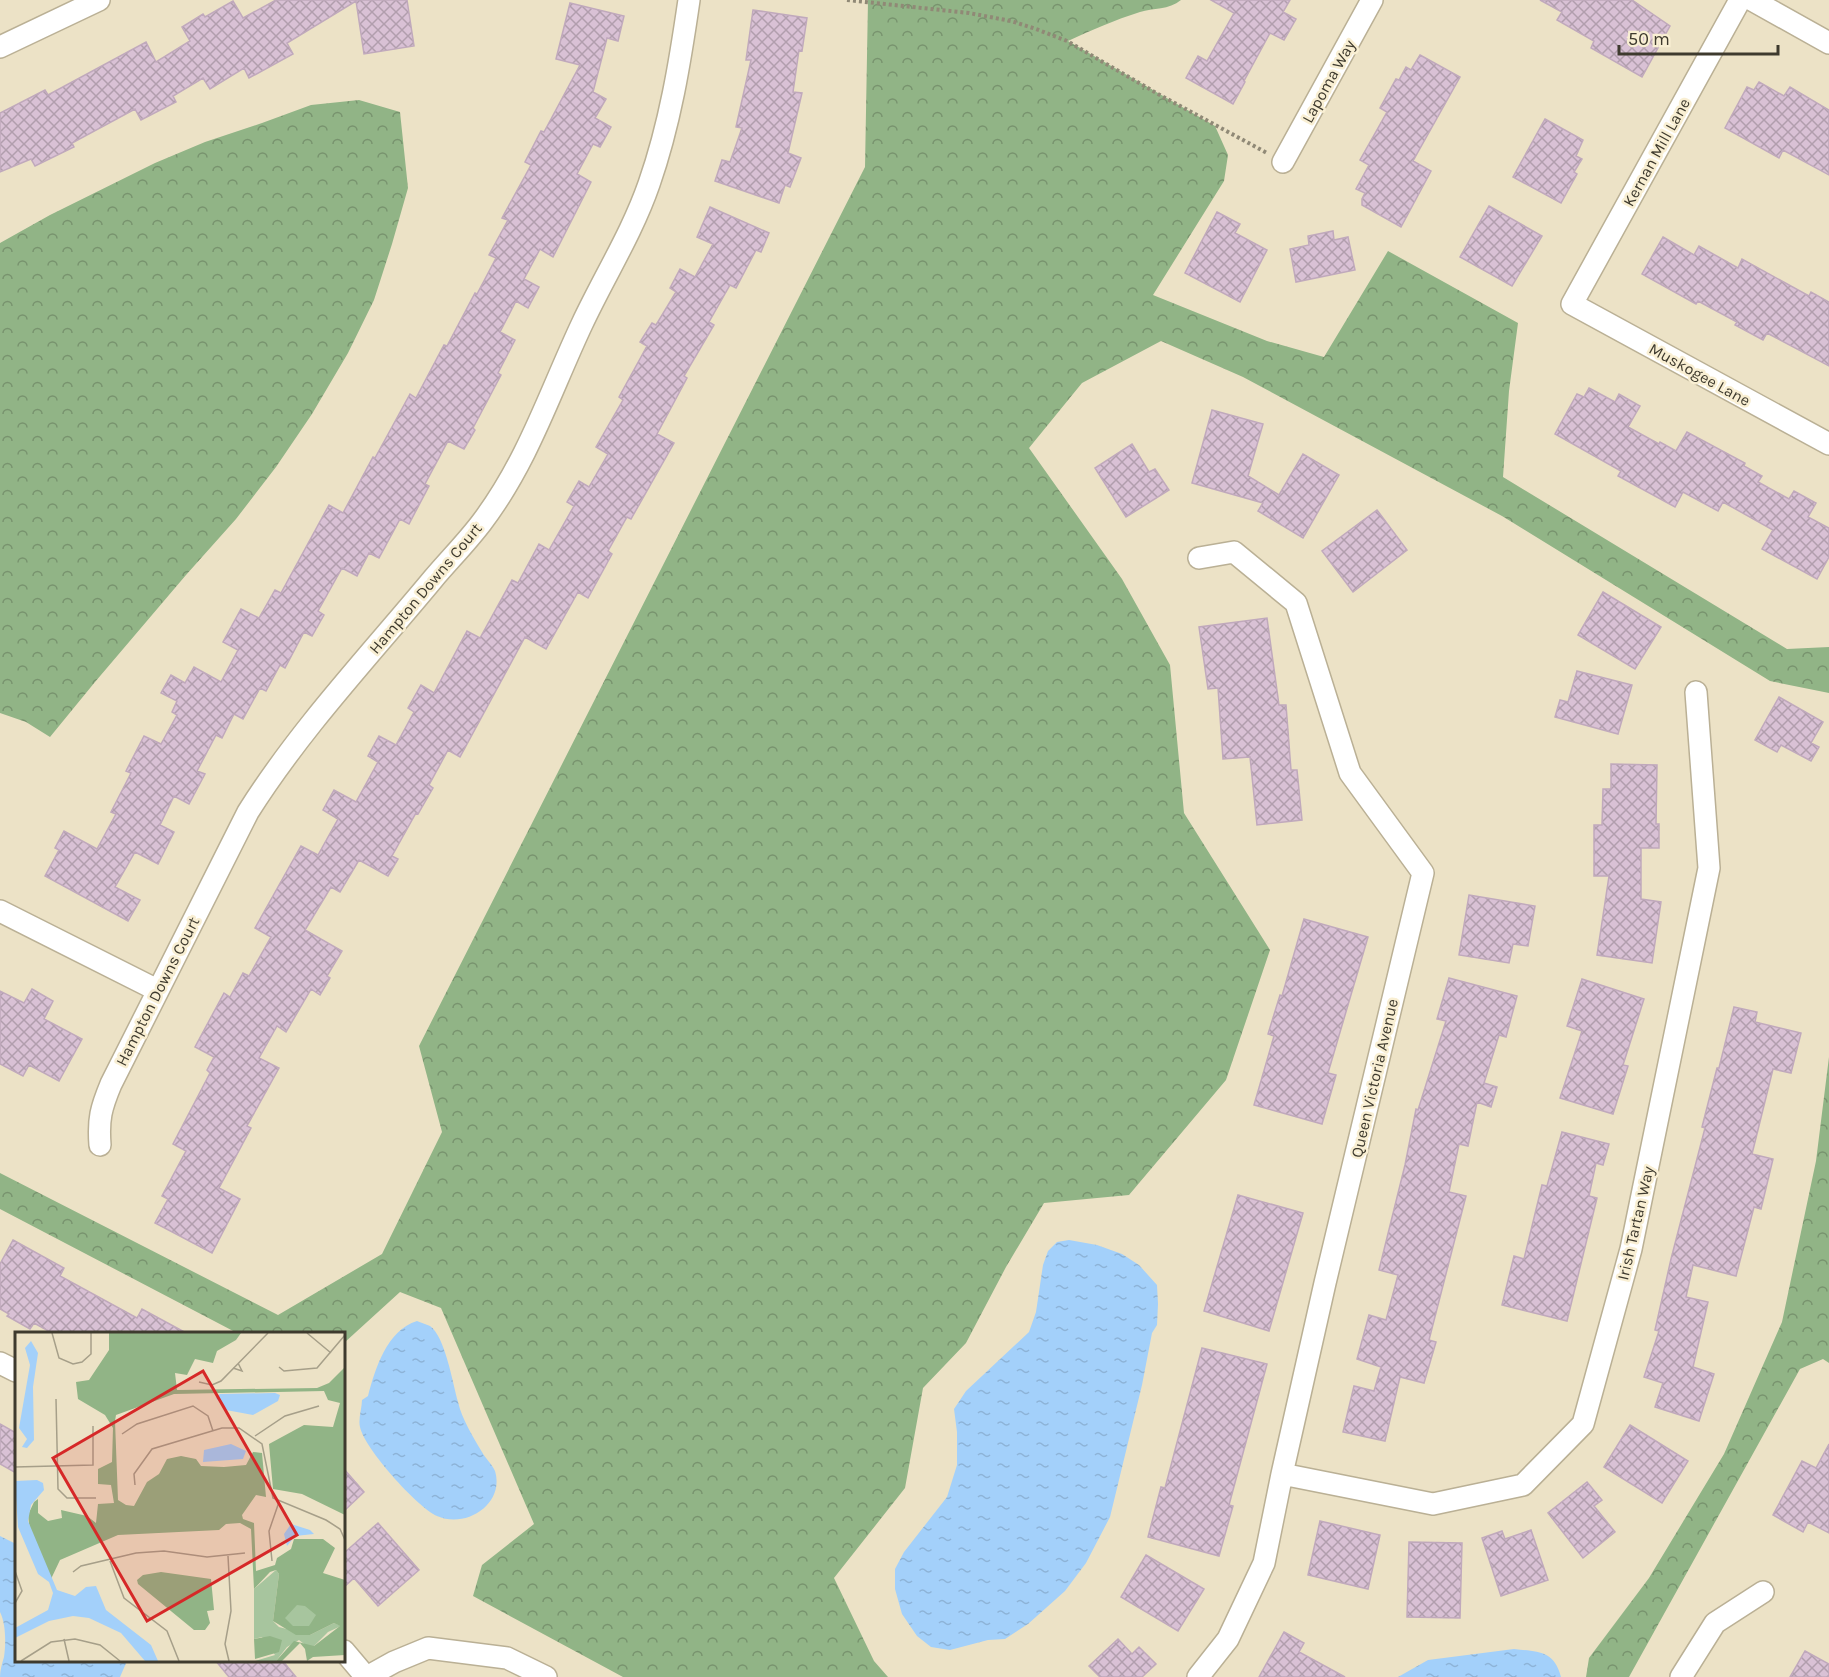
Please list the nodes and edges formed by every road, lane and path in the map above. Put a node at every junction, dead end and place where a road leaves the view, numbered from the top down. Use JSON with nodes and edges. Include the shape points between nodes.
{"nodes":[{"id":1,"x":99,"y":0,"type":"edge"},
{"id":2,"x":689,"y":0,"type":"edge"},
{"id":3,"x":847,"y":0,"type":"edge"},
{"id":4,"x":1372,"y":0,"type":"edge"},
{"id":5,"x":1740,"y":0,"type":"edge"},
{"id":6,"x":1752,"y":0,"type":"edge"},
{"id":7,"x":1829,"y":43,"type":"edge"},
{"id":8,"x":0,"y":47,"type":"edge"},
{"id":9,"x":1283,"y":162,"type":"joint"},
{"id":10,"x":1572,"y":304,"type":"joint"},
{"id":11,"x":1829,"y":444,"type":"edge"},
{"id":12,"x":1199,"y":558,"type":"dead end"},
{"id":13,"x":1696,"y":692,"type":"dead end"},
{"id":14,"x":0,"y":911,"type":"edge"},
{"id":15,"x":157,"y":990,"type":"junction"},
{"id":16,"x":100,"y":1145,"type":"dead end"},
{"id":17,"x":0,"y":1363,"type":"edge"},
{"id":18,"x":15,"y":1370,"type":"edge"},
{"id":19,"x":1282,"y":1474,"type":"junction"},
{"id":20,"x":1763,"y":1592,"type":"dead end"},
{"id":21,"x":345,"y":1652,"type":"edge"},
{"id":22,"x":366,"y":1677,"type":"edge"},
{"id":23,"x":546,"y":1677,"type":"edge"},
{"id":24,"x":1198,"y":1677,"type":"edge"},
{"id":25,"x":1681,"y":1677,"type":"edge"}],
"edges":[{"from":1,"to":8,"type":"street"},
{"from":2,"to":15,"type":"street","name":"Hampton Downs Court","via":[[667,127],[649,185],[532,440],[482,522],[273,772],[248,812]]},
{"from":3,"to":9,"type":"path","via":[[969,13],[1036,29],[1067,41]]},
{"from":4,"to":9,"type":"street","name":"Lapoma Way"},
{"from":5,"to":10,"type":"street","name":"Kernan Mill Lane"},
{"from":6,"to":7,"type":"street"},
{"from":10,"to":11,"type":"street","name":"Muskogee Lane"},
{"from":12,"to":19,"type":"street","name":"Queen Victoria Avenue","via":[[1234,552],[1296,603],[1350,773],[1423,873]]},
{"from":13,"to":19,"type":"street","name":"Irish Tartan Way","via":[[1709,868],[1631,1249],[1583,1424],[1523,1485],[1433,1503]]},
{"from":14,"to":15,"type":"street"},
{"from":15,"to":16,"type":"street","name":"Hampton Downs Court","via":[[102,1105],[98,1123]]},
{"from":17,"to":18,"type":"street"},
{"from":19,"to":24,"type":"street","name":"Queen Victoria Avenue","via":[[1264,1563],[1228,1638]]},
{"from":20,"to":25,"type":"street","via":[[1715,1623]]},
{"from":21,"to":22,"type":"street"},
{"from":22,"to":23,"type":"street","via":[[428,1648],[507,1658]]}]}
